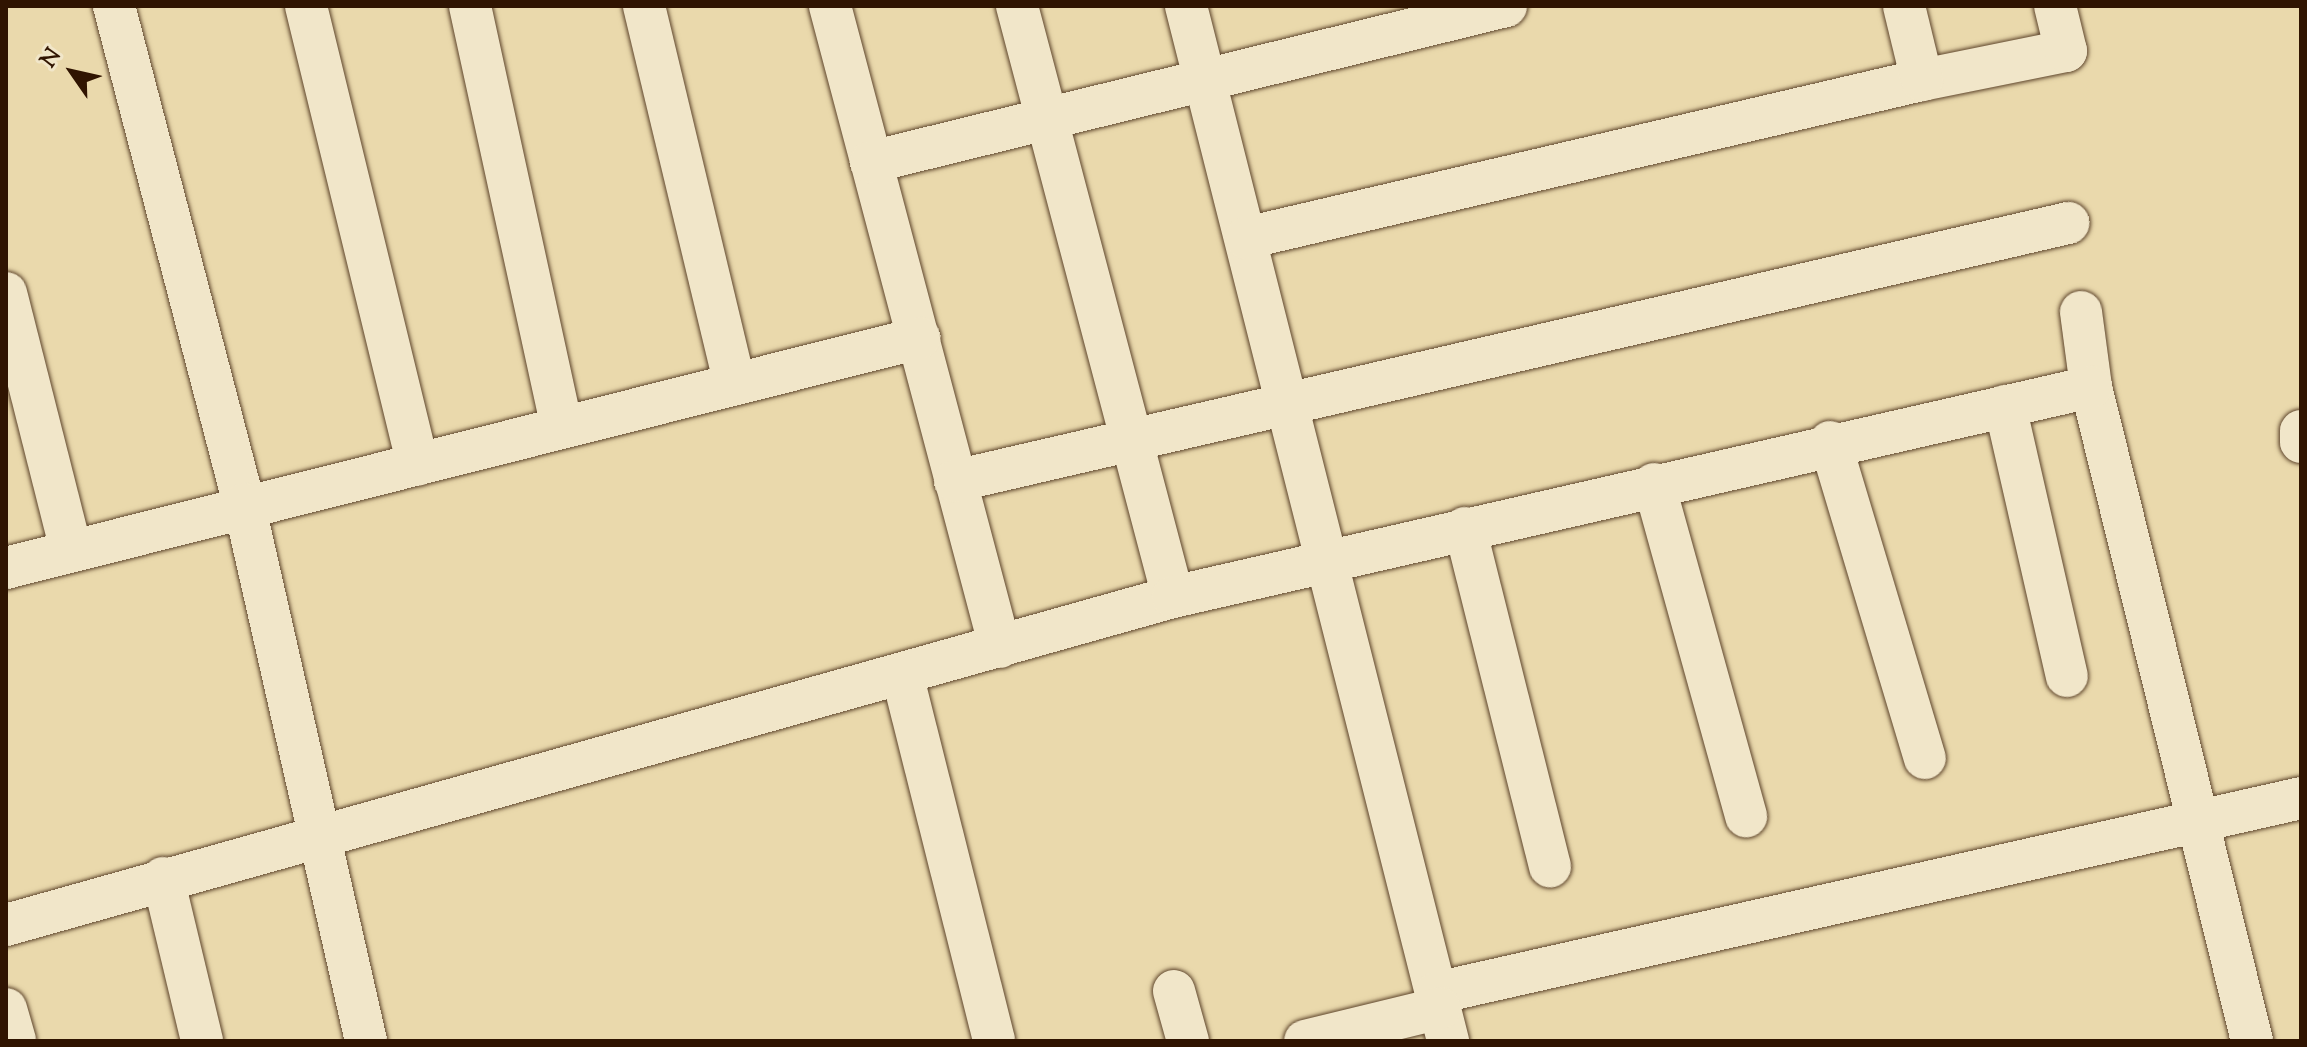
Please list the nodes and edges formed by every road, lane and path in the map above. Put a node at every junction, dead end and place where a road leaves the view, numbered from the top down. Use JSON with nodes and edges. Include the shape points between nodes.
{"nodes":[{"id":1,"x":114,"y":6,"type":"edge"},
{"id":2,"x":306,"y":6,"type":"edge"},
{"id":3,"x":470,"y":6,"type":"edge"},
{"id":4,"x":644,"y":6,"type":"edge"},
{"id":5,"x":830,"y":6,"type":"edge"},
{"id":6,"x":1017,"y":6,"type":"edge"},
{"id":7,"x":1186,"y":6,"type":"edge"},
{"id":8,"x":1506,"y":6,"type":"edge"},
{"id":9,"x":1904,"y":6,"type":"edge"},
{"id":10,"x":2055,"y":6,"type":"edge"},
{"id":11,"x":1922,"y":80,"type":"junction"},
{"id":12,"x":1206,"y":85,"type":"junction"},
{"id":13,"x":1047,"y":120,"type":"junction"},
{"id":14,"x":871,"y":162,"type":"junction"},
{"id":15,"x":2068,"y":223,"type":"dead end"},
{"id":16,"x":1246,"y":238,"type":"junction"},
{"id":17,"x":6,"y":293,"type":"edge"},
{"id":18,"x":2081,"y":312,"type":"dead end"},
{"id":19,"x":919,"y":338,"type":"junction"},
{"id":20,"x":735,"y":384,"type":"junction"},
{"id":21,"x":2091,"y":387,"type":"junction"},
{"id":22,"x":1289,"y":400,"type":"junction"},
{"id":23,"x":2005,"y":406,"type":"junction"},
{"id":24,"x":562,"y":427,"type":"junction"},
{"id":25,"x":2301,"y":431,"type":"edge"},
{"id":26,"x":1135,"y":439,"type":"junction"},
{"id":27,"x":1830,"y":442,"type":"junction"},
{"id":28,"x":2301,"y":442,"type":"edge"},
{"id":29,"x":418,"y":465,"type":"junction"},
{"id":30,"x":955,"y":481,"type":"junction"},
{"id":31,"x":1654,"y":484,"type":"junction"},
{"id":32,"x":244,"y":504,"type":"junction"},
{"id":33,"x":1465,"y":528,"type":"junction"},
{"id":34,"x":71,"y":550,"type":"junction"},
{"id":35,"x":1330,"y":559,"type":"junction"},
{"id":36,"x":6,"y":568,"type":"edge"},
{"id":37,"x":1173,"y":597,"type":"junction"},
{"id":38,"x":1000,"y":647,"type":"junction"},
{"id":39,"x":902,"y":674,"type":"junction"},
{"id":40,"x":2067,"y":676,"type":"dead end"},
{"id":41,"x":1925,"y":758,"type":"dead end"},
{"id":42,"x":2301,"y":798,"type":"edge"},
{"id":43,"x":1746,"y":816,"type":"dead end"},
{"id":44,"x":2200,"y":820,"type":"junction"},
{"id":45,"x":318,"y":835,"type":"junction"},
{"id":46,"x":1550,"y":867,"type":"dead end"},
{"id":47,"x":163,"y":878,"type":"junction"},
{"id":48,"x":6,"y":925,"type":"edge"},
{"id":49,"x":1174,"y":991,"type":"dead end"},
{"id":50,"x":6,"y":1009,"type":"edge"},
{"id":51,"x":1441,"y":1014,"type":"edge"},
{"id":52,"x":15,"y":1041,"type":"edge"},
{"id":53,"x":202,"y":1041,"type":"edge"},
{"id":54,"x":366,"y":1041,"type":"edge"},
{"id":55,"x":994,"y":1041,"type":"edge"},
{"id":56,"x":1188,"y":1041,"type":"edge"},
{"id":57,"x":1305,"y":1041,"type":"edge"},
{"id":58,"x":2252,"y":1041,"type":"edge"}],
"edges":[{"from":1,"to":32,"type":"street"},
{"from":2,"to":29,"type":"street"},
{"from":3,"to":24,"type":"street"},
{"from":4,"to":20,"type":"street"},
{"from":5,"to":14,"type":"street"},
{"from":6,"to":13,"type":"street"},
{"from":7,"to":12,"type":"street"},
{"from":8,"to":12,"type":"street"},
{"from":9,"to":11,"type":"street"},
{"from":10,"to":11,"type":"street","via":[[2066,51]]},
{"from":11,"to":16,"type":"street"},
{"from":12,"to":13,"type":"street"},
{"from":12,"to":16,"type":"street"},
{"from":13,"to":14,"type":"street"},
{"from":13,"to":26,"type":"street"},
{"from":14,"to":19,"type":"street"},
{"from":15,"to":22,"type":"street"},
{"from":16,"to":22,"type":"street"},
{"from":17,"to":34,"type":"street"},
{"from":18,"to":21,"type":"street"},
{"from":19,"to":20,"type":"street"},
{"from":19,"to":30,"type":"street"},
{"from":20,"to":24,"type":"street"},
{"from":21,"to":23,"type":"street"},
{"from":21,"to":44,"type":"street"},
{"from":22,"to":26,"type":"street"},
{"from":22,"to":35,"type":"street"},
{"from":23,"to":27,"type":"street"},
{"from":23,"to":40,"type":"street"},
{"from":24,"to":29,"type":"street"},
{"from":25,"to":28,"type":"street"},
{"from":26,"to":30,"type":"street"},
{"from":26,"to":37,"type":"street"},
{"from":27,"to":31,"type":"street"},
{"from":27,"to":41,"type":"street"},
{"from":29,"to":32,"type":"street"},
{"from":30,"to":38,"type":"street"},
{"from":31,"to":33,"type":"street"},
{"from":31,"to":43,"type":"street"},
{"from":32,"to":34,"type":"street"},
{"from":32,"to":45,"type":"street"},
{"from":33,"to":35,"type":"street"},
{"from":33,"to":46,"type":"street"},
{"from":34,"to":36,"type":"street"},
{"from":35,"to":37,"type":"street"},
{"from":35,"to":51,"type":"street"},
{"from":37,"to":38,"type":"street"},
{"from":38,"to":39,"type":"street"},
{"from":39,"to":45,"type":"street"},
{"from":39,"to":55,"type":"street"},
{"from":42,"to":44,"type":"street"},
{"from":44,"to":51,"type":"street"},
{"from":44,"to":58,"type":"street"},
{"from":45,"to":47,"type":"street"},
{"from":45,"to":54,"type":"street"},
{"from":47,"to":48,"type":"street"},
{"from":47,"to":53,"type":"street"},
{"from":49,"to":56,"type":"street"},
{"from":50,"to":52,"type":"street"},
{"from":51,"to":57,"type":"street"}]}
